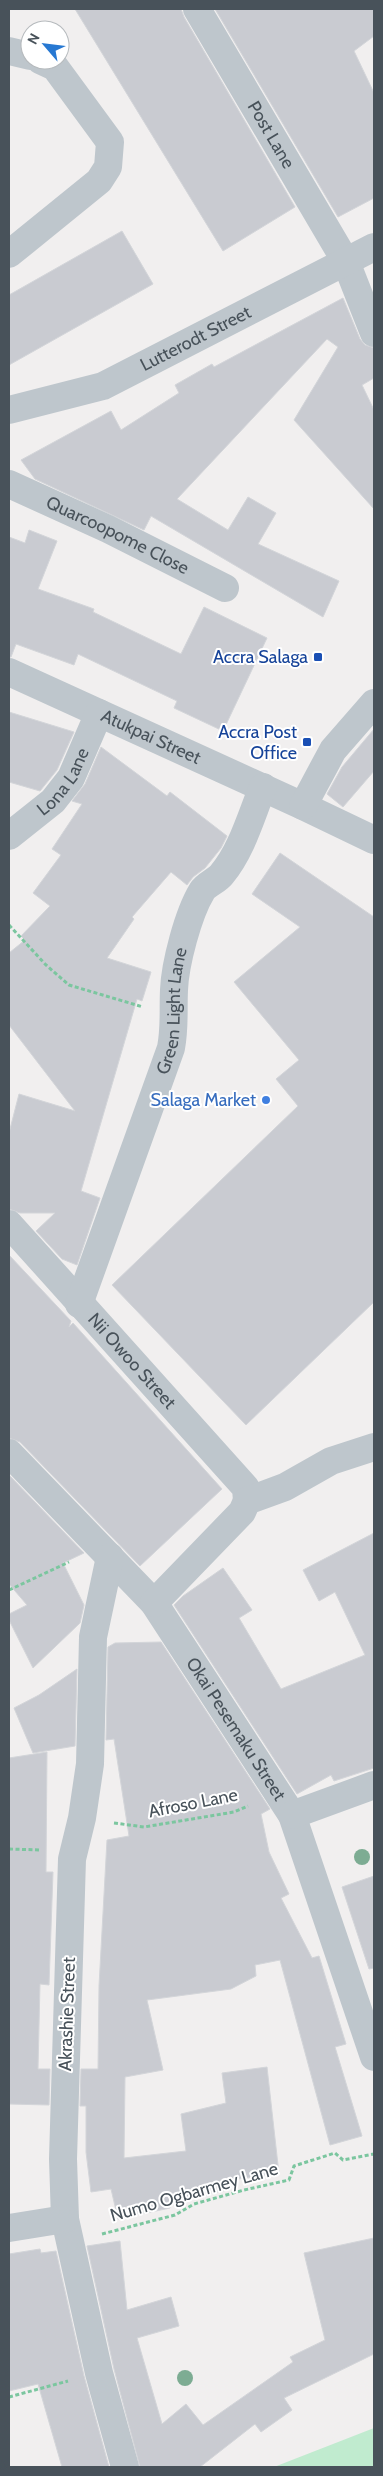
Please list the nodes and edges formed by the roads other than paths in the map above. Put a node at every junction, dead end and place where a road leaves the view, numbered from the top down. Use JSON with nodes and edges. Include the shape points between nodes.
{"nodes":[{"id":1,"x":197,"y":9,"type":"edge"},
{"id":2,"x":56,"y":70,"type":"edge"},
{"id":3,"x":374,"y":247,"type":"edge"},
{"id":4,"x":9,"y":254,"type":"edge"},
{"id":5,"x":346,"y":262,"type":"junction"},
{"id":6,"x":374,"y":332,"type":"edge"},
{"id":7,"x":9,"y":410,"type":"edge"},
{"id":8,"x":9,"y":484,"type":"edge"},
{"id":9,"x":225,"y":588,"type":"dead end"},
{"id":10,"x":9,"y":672,"type":"edge"},
{"id":11,"x":374,"y":703,"type":"edge"},
{"id":12,"x":99,"y":713,"type":"junction"},
{"id":13,"x":263,"y":787,"type":"junction"},
{"id":14,"x":303,"y":806,"type":"junction"},
{"id":15,"x":9,"y":836,"type":"edge"},
{"id":16,"x":374,"y":840,"type":"edge"},
{"id":17,"x":9,"y":1224,"type":"edge"},
{"id":18,"x":79,"y":1304,"type":"junction"},
{"id":19,"x":374,"y":1447,"type":"edge"},
{"id":20,"x":9,"y":1453,"type":"edge"},
{"id":21,"x":247,"y":1501,"type":"junction"},
{"id":22,"x":102,"y":1549,"type":"junction"},
{"id":23,"x":154,"y":1603,"type":"junction"},
{"id":24,"x":374,"y":1785,"type":"edge"},
{"id":25,"x":285,"y":1804,"type":"junction"},
{"id":26,"x":374,"y":2056,"type":"edge"},
{"id":27,"x":9,"y":2228,"type":"edge"},
{"id":28,"x":67,"y":2230,"type":"junction"},
{"id":29,"x":125,"y":2467,"type":"edge"}],
"edges":[{"from":1,"to":5,"type":"street","name":"Post Lane"},
{"from":2,"to":4,"type":"street","via":[[110,142],[108,167],[99,181]]},
{"from":3,"to":5,"type":"street","name":"Lutterodt Street"},
{"from":5,"to":6,"type":"street","name":"Post Lane"},
{"from":5,"to":7,"type":"street","name":"Lutterodt Street","via":[[103,386]]},
{"from":8,"to":9,"type":"street","name":"Quarcoopome Close"},
{"from":10,"to":12,"type":"street","name":"Atukpai Street"},
{"from":11,"to":14,"type":"street","via":[[333,750]]},
{"from":12,"to":13,"type":"street","name":"Atukpai Street"},
{"from":12,"to":15,"type":"street","name":"Lona Lane","via":[[71,778],[53,801]]},
{"from":13,"to":14,"type":"street","name":"Atukpai Street"},
{"from":13,"to":18,"type":"street","name":"Green Light Lane","via":[[237,850],[222,875],[202,890],[187,929],[176,968],[171,1048]]},
{"from":14,"to":16,"type":"street","name":"Atukpai Street"},
{"from":17,"to":18,"type":"street","name":"Nii Owoo Street"},
{"from":18,"to":21,"type":"street","name":"Nii Owoo Street","via":[[246,1488]]},
{"from":19,"to":21,"type":"street","via":[[331,1462],[286,1487]]},
{"from":20,"to":22,"type":"street","name":"Okai Pesemaku Street"},
{"from":21,"to":23,"type":"street","via":[[242,1512]]},
{"from":22,"to":23,"type":"street","name":"Okai Pesemaku Street"},
{"from":22,"to":28,"type":"street","name":"Akrashie Street","via":[[93,1637],[90,1764],[72,1859],[63,2159]]},
{"from":23,"to":25,"type":"street","name":"Okai Pesemaku Street"},
{"from":24,"to":25,"type":"street"},
{"from":25,"to":26,"type":"street","name":"Okai Pesemaku Street"},
{"from":27,"to":28,"type":"street"},
{"from":28,"to":29,"type":"street","name":"Akrashie Street","via":[[99,2372]]}]}
